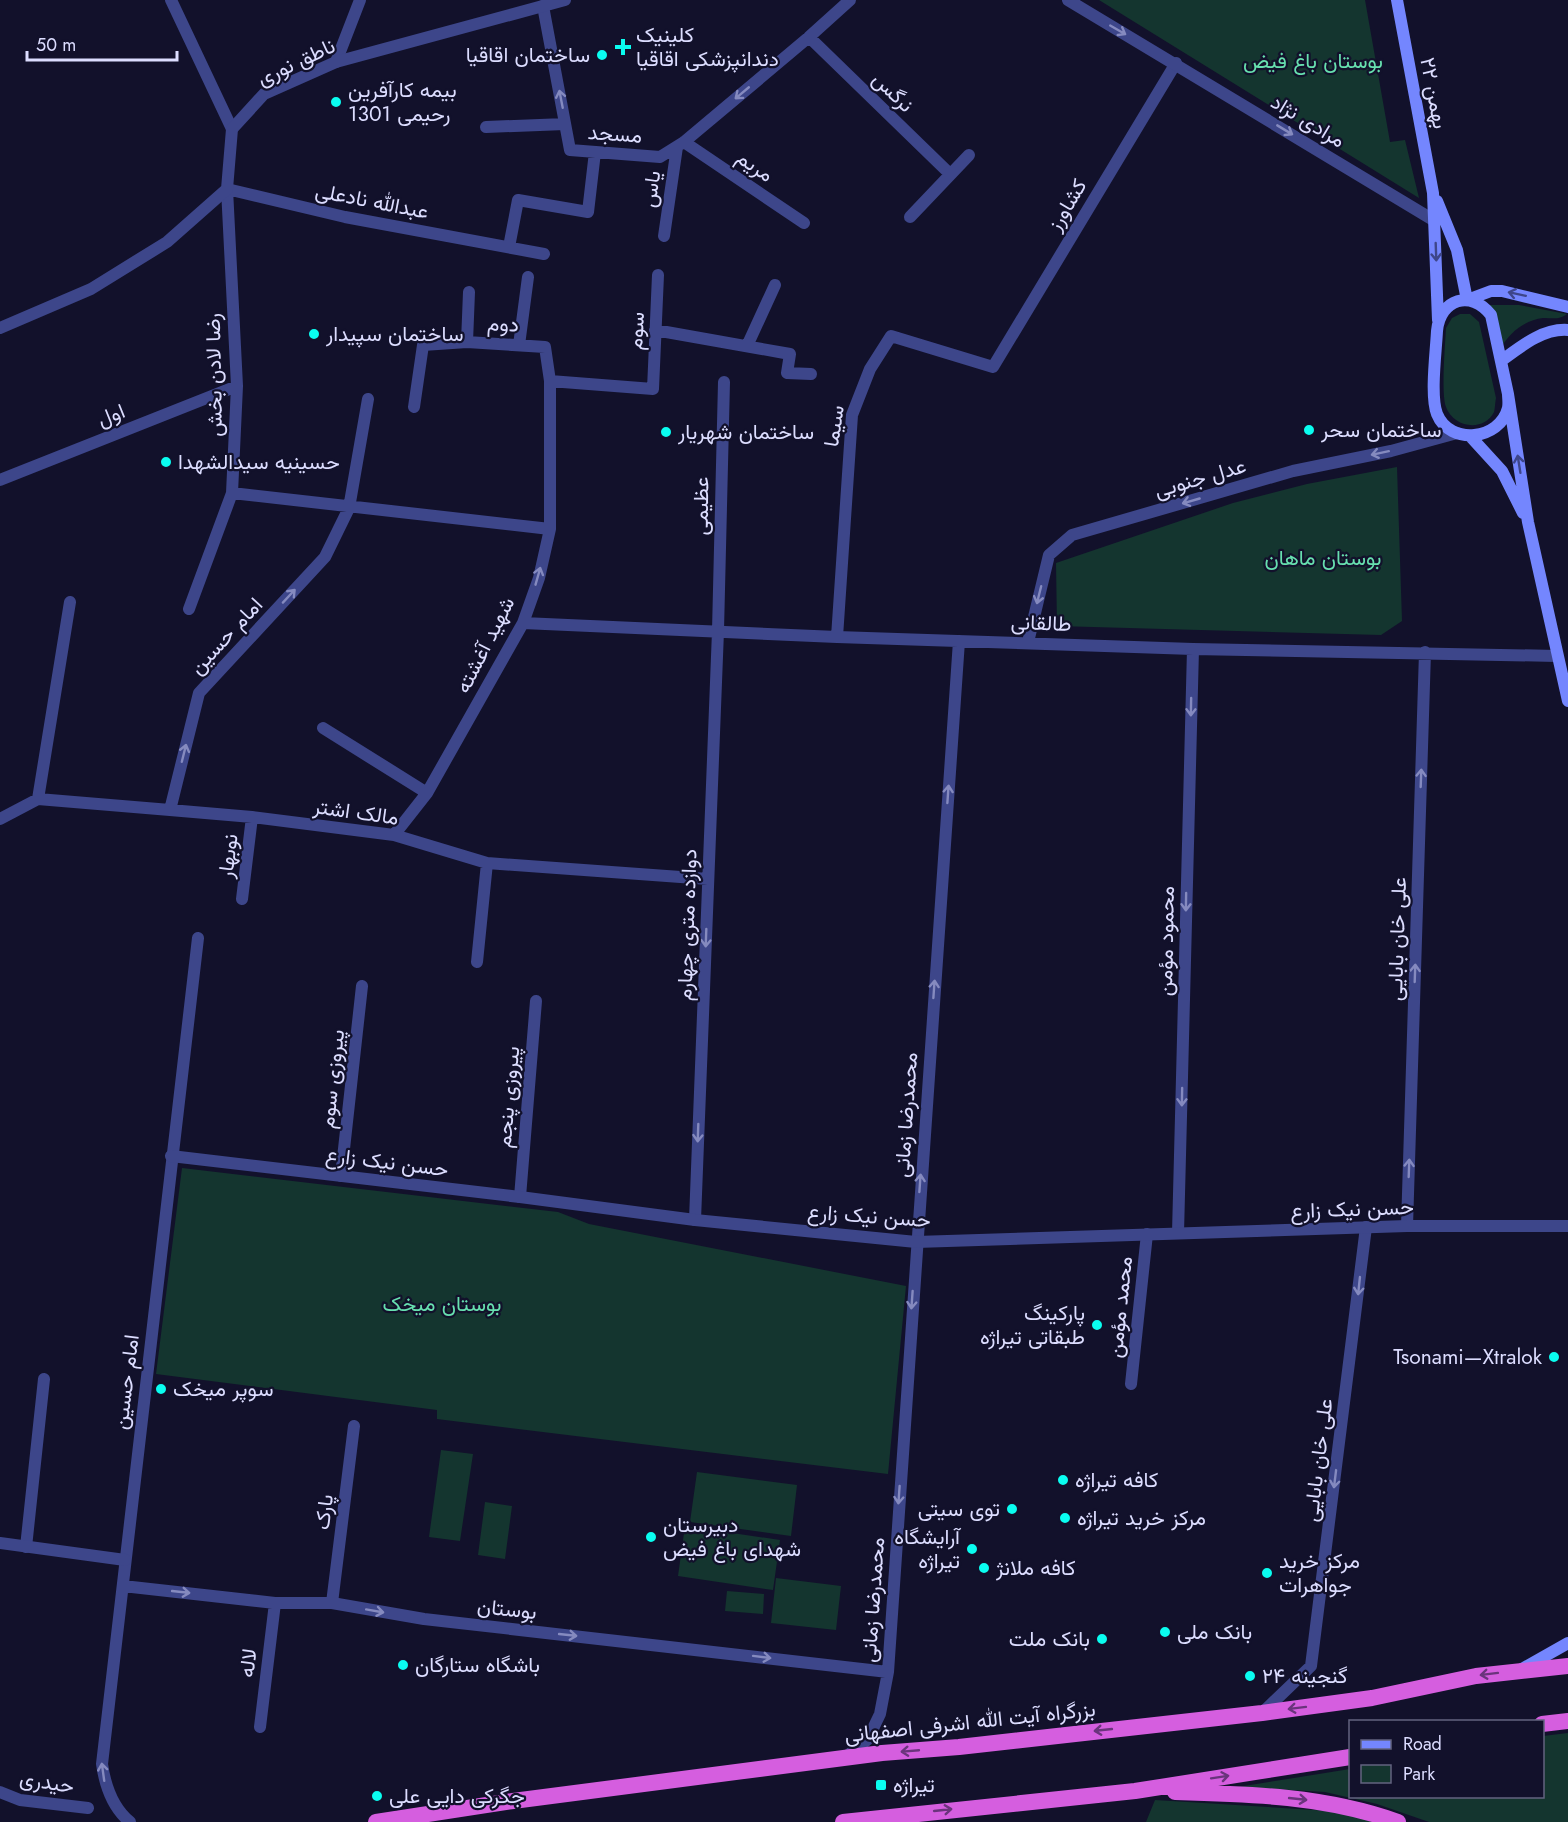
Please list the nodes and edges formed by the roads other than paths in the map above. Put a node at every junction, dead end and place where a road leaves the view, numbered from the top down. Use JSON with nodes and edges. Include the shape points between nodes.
{"nodes":[{"id":1,"x":171,"y":0,"type":"edge"},
{"id":2,"x":360,"y":0,"type":"edge"},
{"id":3,"x":565,"y":0,"type":"edge"},
{"id":4,"x":850,"y":0,"type":"edge"},
{"id":5,"x":1068,"y":0,"type":"edge"},
{"id":6,"x":1397,"y":0,"type":"edge"},
{"id":7,"x":543,"y":6,"type":"junction"},
{"id":8,"x":809,"y":37,"type":"junction"},
{"id":9,"x":336,"y":62,"type":"junction"},
{"id":10,"x":1176,"y":63,"type":"junction"},
{"id":11,"x":565,"y":124,"type":"junction"},
{"id":12,"x":486,"y":127,"type":"dead end"},
{"id":13,"x":232,"y":129,"type":"junction"},
{"id":14,"x":680,"y":144,"type":"junction"},
{"id":15,"x":595,"y":152,"type":"junction"},
{"id":16,"x":969,"y":155,"type":"dead end"},
{"id":17,"x":950,"y":174,"type":"junction"},
{"id":18,"x":227,"y":189,"type":"junction"},
{"id":19,"x":1433,"y":193,"type":"junction"},
{"id":20,"x":910,"y":216,"type":"dead end"},
{"id":21,"x":1435,"y":220,"type":"junction"},
{"id":22,"x":804,"y":223,"type":"dead end"},
{"id":23,"x":664,"y":236,"type":"dead end"},
{"id":24,"x":509,"y":247,"type":"junction"},
{"id":25,"x":544,"y":254,"type":"dead end"},
{"id":26,"x":658,"y":275,"type":"dead end"},
{"id":27,"x":528,"y":277,"type":"dead end"},
{"id":28,"x":775,"y":285,"type":"dead end"},
{"id":29,"x":470,"y":292,"type":"dead end"},
{"id":30,"x":1467,"y":300,"type":"junction"},
{"id":31,"x":1568,"y":307,"type":"edge"},
{"id":32,"x":1438,"y":322,"type":"junction"},
{"id":33,"x":0,"y":328,"type":"edge"},
{"id":34,"x":656,"y":330,"type":"junction"},
{"id":35,"x":1568,"y":330,"type":"edge"},
{"id":36,"x":467,"y":342,"type":"junction"},
{"id":37,"x":519,"y":345,"type":"junction"},
{"id":38,"x":747,"y":346,"type":"junction"},
{"id":39,"x":1501,"y":362,"type":"junction"},
{"id":40,"x":993,"y":368,"type":"joint"},
{"id":41,"x":811,"y":374,"type":"dead end"},
{"id":42,"x":550,"y":381,"type":"junction"},
{"id":43,"x":724,"y":382,"type":"dead end"},
{"id":44,"x":237,"y":386,"type":"junction"},
{"id":45,"x":1508,"y":394,"type":"junction"},
{"id":46,"x":368,"y":399,"type":"dead end"},
{"id":47,"x":414,"y":407,"type":"dead end"},
{"id":48,"x":1456,"y":433,"type":"junction"},
{"id":49,"x":1470,"y":436,"type":"junction"},
{"id":50,"x":0,"y":480,"type":"edge"},
{"id":51,"x":232,"y":493,"type":"junction"},
{"id":52,"x":350,"y":508,"type":"junction"},
{"id":53,"x":1528,"y":522,"type":"junction"},
{"id":54,"x":550,"y":529,"type":"junction"},
{"id":55,"x":70,"y":602,"type":"dead end"},
{"id":56,"x":189,"y":609,"type":"dead end"},
{"id":57,"x":523,"y":623,"type":"junction"},
{"id":58,"x":718,"y":631,"type":"junction"},
{"id":59,"x":837,"y":637,"type":"junction"},
{"id":60,"x":959,"y":641,"type":"junction"},
{"id":61,"x":1028,"y":642,"type":"junction"},
{"id":62,"x":1193,"y":649,"type":"junction"},
{"id":63,"x":1425,"y":652,"type":"junction"},
{"id":64,"x":1557,"y":656,"type":"junction"},
{"id":65,"x":1568,"y":700,"type":"edge"},
{"id":66,"x":323,"y":728,"type":"dead end"},
{"id":67,"x":427,"y":793,"type":"junction"},
{"id":68,"x":38,"y":799,"type":"junction"},
{"id":69,"x":170,"y":810,"type":"junction"},
{"id":70,"x":252,"y":817,"type":"junction"},
{"id":71,"x":0,"y":819,"type":"edge"},
{"id":72,"x":394,"y":835,"type":"junction"},
{"id":73,"x":487,"y":862,"type":"junction"},
{"id":74,"x":708,"y":879,"type":"junction"},
{"id":75,"x":242,"y":899,"type":"dead end"},
{"id":76,"x":198,"y":938,"type":"dead end"},
{"id":77,"x":477,"y":962,"type":"dead end"},
{"id":78,"x":362,"y":986,"type":"dead end"},
{"id":79,"x":536,"y":1001,"type":"dead end"},
{"id":80,"x":171,"y":1156,"type":"junction"},
{"id":81,"x":341,"y":1176,"type":"junction"},
{"id":82,"x":520,"y":1197,"type":"junction"},
{"id":83,"x":695,"y":1220,"type":"junction"},
{"id":84,"x":1407,"y":1226,"type":"junction"},
{"id":85,"x":1568,"y":1226,"type":"edge"},
{"id":86,"x":1366,"y":1227,"type":"junction"},
{"id":87,"x":1178,"y":1233,"type":"junction"},
{"id":88,"x":1147,"y":1234,"type":"junction"},
{"id":89,"x":916,"y":1242,"type":"junction"},
{"id":90,"x":44,"y":1379,"type":"dead end"},
{"id":91,"x":1131,"y":1384,"type":"dead end"},
{"id":92,"x":354,"y":1426,"type":"dead end"},
{"id":93,"x":0,"y":1543,"type":"edge"},
{"id":94,"x":26,"y":1546,"type":"junction"},
{"id":95,"x":125,"y":1560,"type":"junction"},
{"id":96,"x":123,"y":1586,"type":"junction"},
{"id":97,"x":275,"y":1603,"type":"junction"},
{"id":98,"x":332,"y":1604,"type":"junction"},
{"id":99,"x":1568,"y":1643,"type":"edge"},
{"id":100,"x":1568,"y":1666,"type":"edge"},
{"id":101,"x":1521,"y":1670,"type":"junction"},
{"id":102,"x":888,"y":1672,"type":"junction"},
{"id":103,"x":1262,"y":1713,"type":"junction"},
{"id":104,"x":1568,"y":1720,"type":"edge"},
{"id":105,"x":1544,"y":1724,"type":"edge"},
{"id":106,"x":260,"y":1727,"type":"dead end"},
{"id":107,"x":1349,"y":1757,"type":"edge"},
{"id":108,"x":845,"y":1758,"type":"junction"},
{"id":109,"x":1135,"y":1791,"type":"junction"},
{"id":110,"x":0,"y":1792,"type":"edge"},
{"id":111,"x":88,"y":1808,"type":"dead end"},
{"id":112,"x":918,"y":1817,"type":"edge"},
{"id":113,"x":130,"y":1822,"type":"edge"},
{"id":114,"x":376,"y":1822,"type":"edge"},
{"id":115,"x":843,"y":1822,"type":"edge"},
{"id":116,"x":1398,"y":1822,"type":"edge"}],
"edges":[{"from":1,"to":13,"type":"street"},
{"from":2,"to":9,"type":"street"},
{"from":3,"to":7,"type":"street","name":"ناطق نوری"},
{"from":4,"to":8,"type":"street"},
{"from":5,"to":10,"type":"street","name":"مرادی نژاد","one_way":true},
{"from":6,"to":19,"type":"main road","name":"۲۲ بهمن"},
{"from":7,"to":9,"type":"street","name":"ناطق نوری"},
{"from":11,"to":7,"type":"street","name":"مسجد","one_way":true},
{"from":8,"to":14,"type":"street","one_way":true},
{"from":8,"to":17,"type":"street","name":"نرگس"},
{"from":9,"to":13,"type":"street","name":"ناطق نوری","via":[[264,94]]},
{"from":10,"to":21,"type":"street","name":"مرادی نژاد","one_way":true},
{"from":10,"to":40,"type":"street","name":"کشاورز"},
{"from":11,"to":12,"type":"street"},
{"from":11,"to":15,"type":"street","name":"مسجد","via":[[570,150]]},
{"from":13,"to":18,"type":"street"},
{"from":14,"to":15,"type":"street","name":"مسجد","via":[[660,157]]},
{"from":14,"to":22,"type":"street","name":"مریم"},
{"from":14,"to":23,"type":"street","name":"یاس"},
{"from":15,"to":24,"type":"street","via":[[588,212],[518,200]]},
{"from":16,"to":17,"type":"street"},
{"from":17,"to":20,"type":"street"},
{"from":18,"to":24,"type":"street","name":"عبدالله نادعلی","via":[[345,217]]},
{"from":18,"to":33,"type":"street","via":[[167,242],[91,289]]},
{"from":18,"to":44,"type":"street","name":"رضا لادن بخش"},
{"from":19,"to":21,"type":"main road","name":"۲۲ بهمن"},
{"from":19,"to":30,"type":"main road","name":"۲۲ بهمن","via":[[1457,250]]},
{"from":21,"to":32,"type":"main road","name":"۲۲ بهمن","one_way":true},
{"from":24,"to":25,"type":"street","name":"عبدالله نادعلی"},
{"from":26,"to":34,"type":"street","name":"سوم"},
{"from":27,"to":37,"type":"street"},
{"from":28,"to":38,"type":"street"},
{"from":29,"to":36,"type":"street"},
{"from":31,"to":30,"type":"main road","one_way":true,"via":[[1502,291]]},
{"from":30,"to":32,"type":"main road","via":[[1448,306]]},
{"from":30,"to":39,"type":"main road","via":[[1476,302],[1491,315]]},
{"from":32,"to":48,"type":"main road","name":"۲۲ بهمن","via":[[1434,404],[1438,417]]},
{"from":34,"to":38,"type":"street"},
{"from":34,"to":42,"type":"street","name":"سوم","via":[[653,389]]},
{"from":35,"to":39,"type":"main road","via":[[1542,335]]},
{"from":36,"to":37,"type":"street","name":"دوم"},
{"from":36,"to":47,"type":"street","name":"دوم","via":[[423,345]]},
{"from":37,"to":42,"type":"street","name":"دوم","via":[[545,346]]},
{"from":38,"to":41,"type":"street","via":[[789,354],[787,373]]},
{"from":39,"to":45,"type":"main road"},
{"from":40,"to":59,"type":"street","name":"سیما","via":[[891,336],[870,369],[852,415]]},
{"from":42,"to":54,"type":"street","name":"شهید آغشته"},
{"from":43,"to":58,"type":"street","name":"عظیمی"},
{"from":44,"to":50,"type":"street","name":"اول"},
{"from":44,"to":51,"type":"street","name":"رضا لادن بخش"},
{"from":45,"to":49,"type":"main road","via":[[1503,419],[1488,431]]},
{"from":53,"to":45,"type":"main road","one_way":true},
{"from":46,"to":52,"type":"street","name":"امام حسین"},
{"from":48,"to":49,"type":"main road"},
{"from":48,"to":61,"type":"street","name":"عدل جنوبی","one_way":true,"via":[[1293,471],[1072,535],[1049,555]]},
{"from":49,"to":53,"type":"main road","via":[[1502,471]]},
{"from":51,"to":52,"type":"street"},
{"from":51,"to":56,"type":"street","name":"رضا لادن بخش"},
{"from":52,"to":54,"type":"street"},
{"from":69,"to":52,"type":"street","name":"امام حسین","one_way":true,"via":[[199,693],[325,557]]},
{"from":53,"to":64,"type":"main road"},
{"from":57,"to":54,"type":"street","name":"شهید آغشته","one_way":true},
{"from":55,"to":68,"type":"street"},
{"from":57,"to":58,"type":"street","name":"طالقانی"},
{"from":57,"to":67,"type":"street","name":"شهید آغشته"},
{"from":58,"to":59,"type":"street","name":"طالقانی"},
{"from":58,"to":74,"type":"street","name":"دوازده متری چهارم"},
{"from":59,"to":60,"type":"street","name":"طالقانی"},
{"from":60,"to":61,"type":"street","name":"طالقانی"},
{"from":89,"to":60,"type":"street","name":"محمدرضا زمانی","one_way":true},
{"from":61,"to":62,"type":"street","name":"طالقانی"},
{"from":62,"to":63,"type":"street","name":"طالقانی"},
{"from":62,"to":87,"type":"street","name":"محمود مؤمن","one_way":true},
{"from":63,"to":64,"type":"street","name":"طالقانی"},
{"from":84,"to":63,"type":"street","name":"علی خان بابایی","one_way":true},
{"from":64,"to":65,"type":"main road"},
{"from":66,"to":67,"type":"street"},
{"from":67,"to":72,"type":"street","name":"شهید آغشته"},
{"from":68,"to":69,"type":"street","name":"مالک اشتر"},
{"from":68,"to":71,"type":"street"},
{"from":69,"to":70,"type":"street","name":"مالک اشتر"},
{"from":70,"to":72,"type":"street","name":"مالک اشتر"},
{"from":70,"to":75,"type":"street","name":"نوبهار"},
{"from":72,"to":73,"type":"street","name":"مالک اشتر"},
{"from":73,"to":74,"type":"street","name":"مالک اشتر"},
{"from":73,"to":77,"type":"street"},
{"from":74,"to":83,"type":"street","name":"دوازده متری چهارم","one_way":true},
{"from":76,"to":80,"type":"street","name":"امام حسین"},
{"from":78,"to":81,"type":"street","name":"پیروزی سوم"},
{"from":79,"to":82,"type":"street","name":"پیروزی پنجم"},
{"from":80,"to":81,"type":"street","name":"حسن نیک زارع"},
{"from":80,"to":95,"type":"street","name":"امام حسین"},
{"from":81,"to":82,"type":"street","name":"حسن نیک زارع"},
{"from":82,"to":83,"type":"street","name":"حسن نیک زارع"},
{"from":83,"to":89,"type":"street","name":"حسن نیک زارع"},
{"from":84,"to":85,"type":"street","name":"حسن نیک زارع"},
{"from":84,"to":86,"type":"street","name":"حسن نیک زارع"},
{"from":86,"to":87,"type":"street","name":"حسن نیک زارع"},
{"from":86,"to":103,"type":"street","name":"علی خان بابایی","one_way":true,"via":[[1311,1666]]},
{"from":87,"to":88,"type":"street","name":"حسن نیک زارع"},
{"from":88,"to":89,"type":"street","name":"حسن نیک زارع"},
{"from":88,"to":91,"type":"street","name":"محمد مؤمن"},
{"from":89,"to":102,"type":"street","name":"محمدرضا زمانی","one_way":true},
{"from":90,"to":94,"type":"street"},
{"from":92,"to":98,"type":"street","name":"پارک"},
{"from":93,"to":94,"type":"street"},
{"from":94,"to":95,"type":"street"},
{"from":95,"to":96,"type":"street","name":"امام حسین"},
{"from":96,"to":97,"type":"street","name":"بوستان","one_way":true},
{"from":113,"to":96,"type":"street","name":"امام حسین","one_way":true,"via":[[111,1796],[102,1764]]},
{"from":97,"to":98,"type":"street","name":"بوستان"},
{"from":97,"to":106,"type":"street","name":"لاله"},
{"from":98,"to":102,"type":"street","name":"بوستان","one_way":true,"via":[[424,1619]]},
{"from":99,"to":101,"type":"main road"},
{"from":100,"to":101,"type":"highway","name":"بزرگراه آیت الله اشرفی اصفهانی"},
{"from":101,"to":103,"type":"highway","name":"بزرگراه آیت الله اشرفی اصفهانی","one_way":true,"via":[[1372,1698]]},
{"from":102,"to":108,"type":"street","name":"محمدرضا زمانی","via":[[880,1714],[868,1739]]},
{"from":103,"to":108,"type":"highway","name":"بزرگراه آیت الله اشرفی اصفهانی","one_way":true},
{"from":104,"to":105,"type":"highway"},
{"from":109,"to":107,"type":"highway","one_way":true},
{"from":108,"to":114,"type":"highway","name":"بزرگراه آیت الله اشرفی اصفهانی"},
{"from":112,"to":109,"type":"highway","one_way":true},
{"from":109,"to":116,"type":"highway","one_way":true,"via":[[1238,1794],[1328,1803]]},
{"from":110,"to":111,"type":"street","name":"حیدری","via":[[20,1800]]},
{"from":112,"to":115,"type":"highway"}]}
